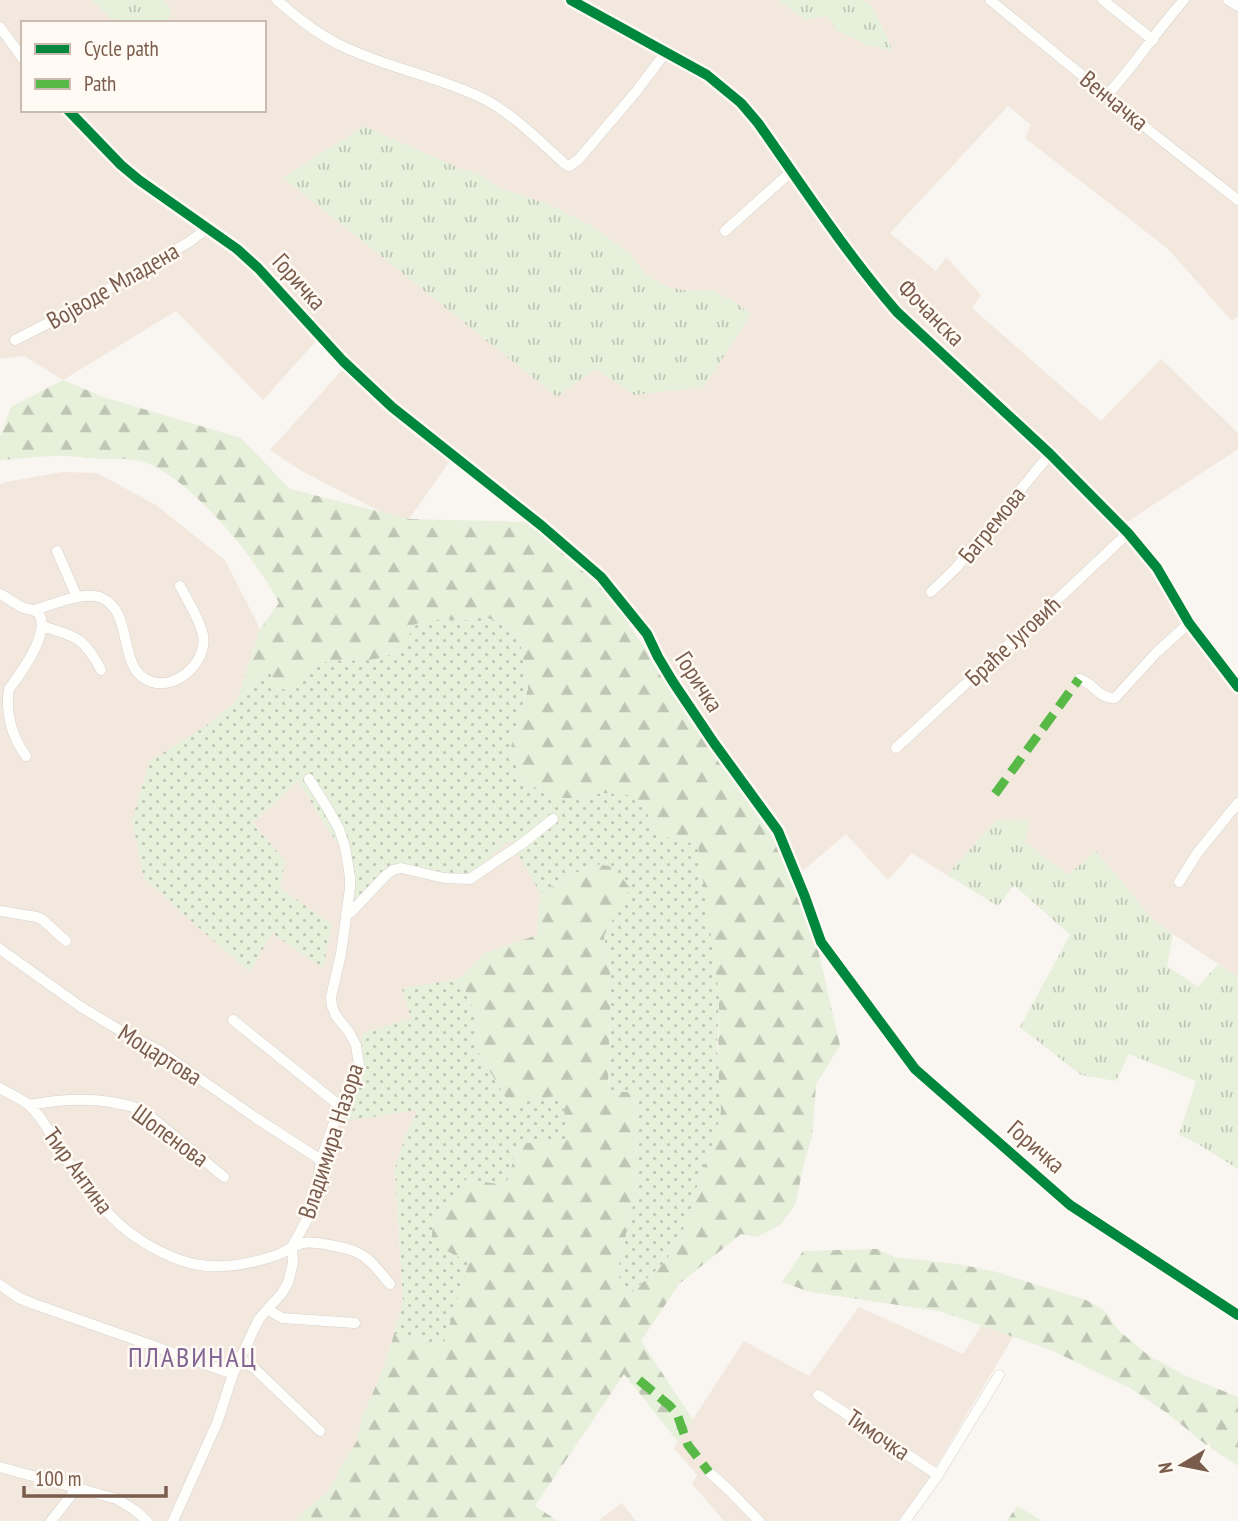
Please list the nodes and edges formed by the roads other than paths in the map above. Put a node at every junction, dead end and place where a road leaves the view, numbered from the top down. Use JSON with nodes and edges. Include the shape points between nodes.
{"nodes":[{"id":1,"x":277,"y":0,"type":"edge"},
{"id":2,"x":571,"y":0,"type":"edge"},
{"id":3,"x":990,"y":0,"type":"edge"},
{"id":4,"x":1103,"y":0,"type":"edge"},
{"id":5,"x":1184,"y":0,"type":"edge"},
{"id":6,"x":1228,"y":0,"type":"edge"},
{"id":7,"x":1238,"y":6,"type":"edge"},
{"id":8,"x":0,"y":27,"type":"edge"},
{"id":9,"x":1153,"y":40,"type":"junction"},
{"id":10,"x":666,"y":52,"type":"junction"},
{"id":11,"x":21,"y":56,"type":"edge"},
{"id":12,"x":1107,"y":95,"type":"junction"},
{"id":13,"x":70,"y":112,"type":"edge"},
{"id":14,"x":792,"y":171,"type":"junction"},
{"id":15,"x":1238,"y":200,"type":"edge"},
{"id":16,"x":208,"y":228,"type":"junction"},
{"id":17,"x":725,"y":232,"type":"dead end"},
{"id":18,"x":15,"y":340,"type":"dead end"},
{"id":19,"x":1050,"y":454,"type":"junction"},
{"id":20,"x":1128,"y":533,"type":"junction"},
{"id":21,"x":57,"y":551,"type":"dead end"},
{"id":22,"x":180,"y":586,"type":"dead end"},
{"id":23,"x":931,"y":592,"type":"dead end"},
{"id":24,"x":0,"y":594,"type":"edge"},
{"id":25,"x":77,"y":597,"type":"junction"},
{"id":26,"x":34,"y":610,"type":"junction"},
{"id":27,"x":1189,"y":623,"type":"junction"},
{"id":28,"x":42,"y":626,"type":"junction"},
{"id":29,"x":101,"y":670,"type":"dead end"},
{"id":30,"x":1079,"y":679,"type":"dead end"},
{"id":31,"x":1238,"y":687,"type":"edge"},
{"id":32,"x":896,"y":748,"type":"dead end"},
{"id":33,"x":26,"y":756,"type":"dead end"},
{"id":34,"x":309,"y":779,"type":"dead end"},
{"id":35,"x":1238,"y":803,"type":"edge"},
{"id":36,"x":553,"y":819,"type":"dead end"},
{"id":37,"x":1179,"y":881,"type":"dead end"},
{"id":38,"x":0,"y":911,"type":"edge"},
{"id":39,"x":346,"y":915,"type":"junction"},
{"id":40,"x":66,"y":941,"type":"dead end"},
{"id":41,"x":0,"y":948,"type":"edge"},
{"id":42,"x":233,"y":1020,"type":"dead end"},
{"id":43,"x":0,"y":1087,"type":"edge"},
{"id":44,"x":29,"y":1105,"type":"junction"},
{"id":45,"x":340,"y":1106,"type":"junction"},
{"id":46,"x":321,"y":1160,"type":"junction"},
{"id":47,"x":224,"y":1177,"type":"dead end"},
{"id":48,"x":292,"y":1247,"type":"junction"},
{"id":49,"x":0,"y":1284,"type":"edge"},
{"id":50,"x":390,"y":1284,"type":"dead end"},
{"id":51,"x":269,"y":1307,"type":"junction"},
{"id":52,"x":1238,"y":1315,"type":"edge"},
{"id":53,"x":355,"y":1323,"type":"dead end"},
{"id":54,"x":240,"y":1359,"type":"junction"},
{"id":55,"x":233,"y":1374,"type":"junction"},
{"id":56,"x":999,"y":1375,"type":"dead end"},
{"id":57,"x":818,"y":1395,"type":"dead end"},
{"id":58,"x":320,"y":1431,"type":"dead end"},
{"id":59,"x":0,"y":1467,"type":"edge"},
{"id":60,"x":709,"y":1472,"type":"dead end"},
{"id":61,"x":938,"y":1475,"type":"junction"},
{"id":62,"x":77,"y":1488,"type":"junction"},
{"id":63,"x":51,"y":1521,"type":"edge"},
{"id":64,"x":147,"y":1521,"type":"edge"},
{"id":65,"x":173,"y":1521,"type":"edge"},
{"id":66,"x":759,"y":1521,"type":"edge"},
{"id":67,"x":905,"y":1521,"type":"edge"}],
"edges":[{"from":1,"to":10,"type":"street","via":[[340,45],[497,106],[569,166]]},
{"from":2,"to":10,"type":"street","name":"Фочанска"},
{"from":3,"to":12,"type":"street","name":"Венчачка"},
{"from":4,"to":9,"type":"street"},
{"from":5,"to":9,"type":"street"},
{"from":6,"to":7,"type":"street"},
{"from":8,"to":11,"type":"street"},
{"from":9,"to":12,"type":"street"},
{"from":10,"to":14,"type":"street","name":"Фочанска","via":[[707,75],[741,103]]},
{"from":12,"to":15,"type":"street","name":"Венчачка"},
{"from":13,"to":16,"type":"street","name":"Горичка","via":[[121,165]]},
{"from":14,"to":17,"type":"street"},
{"from":14,"to":19,"type":"street","name":"Фочанска","via":[[854,261],[897,312]]},
{"from":16,"to":18,"type":"street","name":"Војводе Младена"},
{"from":16,"to":52,"type":"street","name":"Горичка","via":[[258,268],[392,407],[601,577],[647,634],[680,692],[778,831],[818,937],[915,1069],[1070,1205]]},
{"from":19,"to":20,"type":"street","name":"Фочанска"},
{"from":19,"to":23,"type":"street","name":"Багремова"},
{"from":20,"to":27,"type":"street","name":"Фочанска","via":[[1157,568]]},
{"from":20,"to":32,"type":"street","name":"Браће Југовић"},
{"from":21,"to":25,"type":"street"},
{"from":22,"to":25,"type":"street","via":[[200,624],[204,643],[191,669],[169,683],[153,683],[136,670],[120,620],[109,603],[92,596]]},
{"from":24,"to":26,"type":"street"},
{"from":25,"to":26,"type":"street"},
{"from":26,"to":28,"type":"street"},
{"from":27,"to":30,"type":"street","via":[[1115,698],[1105,697]]},
{"from":27,"to":31,"type":"street","name":"Фочанска"},
{"from":28,"to":29,"type":"street","via":[[76,637]]},
{"from":28,"to":33,"type":"street","via":[[34,651],[8,695],[11,728]]},
{"from":34,"to":39,"type":"street","name":"Владимира Назора","via":[[345,847],[350,877]]},
{"from":35,"to":37,"type":"street"},
{"from":36,"to":39,"type":"street","via":[[470,879],[393,870]]},
{"from":38,"to":40,"type":"street","via":[[37,917]]},
{"from":39,"to":45,"type":"street","name":"Владимира Назора","via":[[331,1006],[356,1045],[359,1065]]},
{"from":41,"to":46,"type":"street","name":"Моцартова","via":[[81,1007],[160,1051]]},
{"from":42,"to":45,"type":"street"},
{"from":43,"to":44,"type":"street","name":"Ћир Антина"},
{"from":44,"to":47,"type":"street","name":"Шопенова","via":[[85,1100],[136,1108]]},
{"from":44,"to":48,"type":"street","name":"Ћир Антина","via":[[106,1212],[122,1229],[151,1247],[207,1266],[256,1261]]},
{"from":45,"to":46,"type":"street","name":"Владимира Назора"},
{"from":46,"to":48,"type":"street","name":"Владимира Назора","via":[[314,1203]]},
{"from":48,"to":50,"type":"street","name":"Ћир Антина","via":[[308,1243],[355,1251]]},
{"from":48,"to":51,"type":"street","via":[[291,1275]]},
{"from":49,"to":55,"type":"street","via":[[34,1304]]},
{"from":51,"to":53,"type":"street","via":[[282,1318]]},
{"from":51,"to":54,"type":"street"},
{"from":54,"to":55,"type":"street"},
{"from":54,"to":58,"type":"street"},
{"from":55,"to":65,"type":"street","via":[[217,1423]]},
{"from":56,"to":61,"type":"street","name":"Тимочка"},
{"from":57,"to":61,"type":"street","name":"Тимочка"},
{"from":59,"to":62,"type":"street"},
{"from":60,"to":66,"type":"street"},
{"from":61,"to":67,"type":"street","name":"Тимочка"},
{"from":62,"to":63,"type":"street"},
{"from":62,"to":64,"type":"street","via":[[117,1499]]}]}
